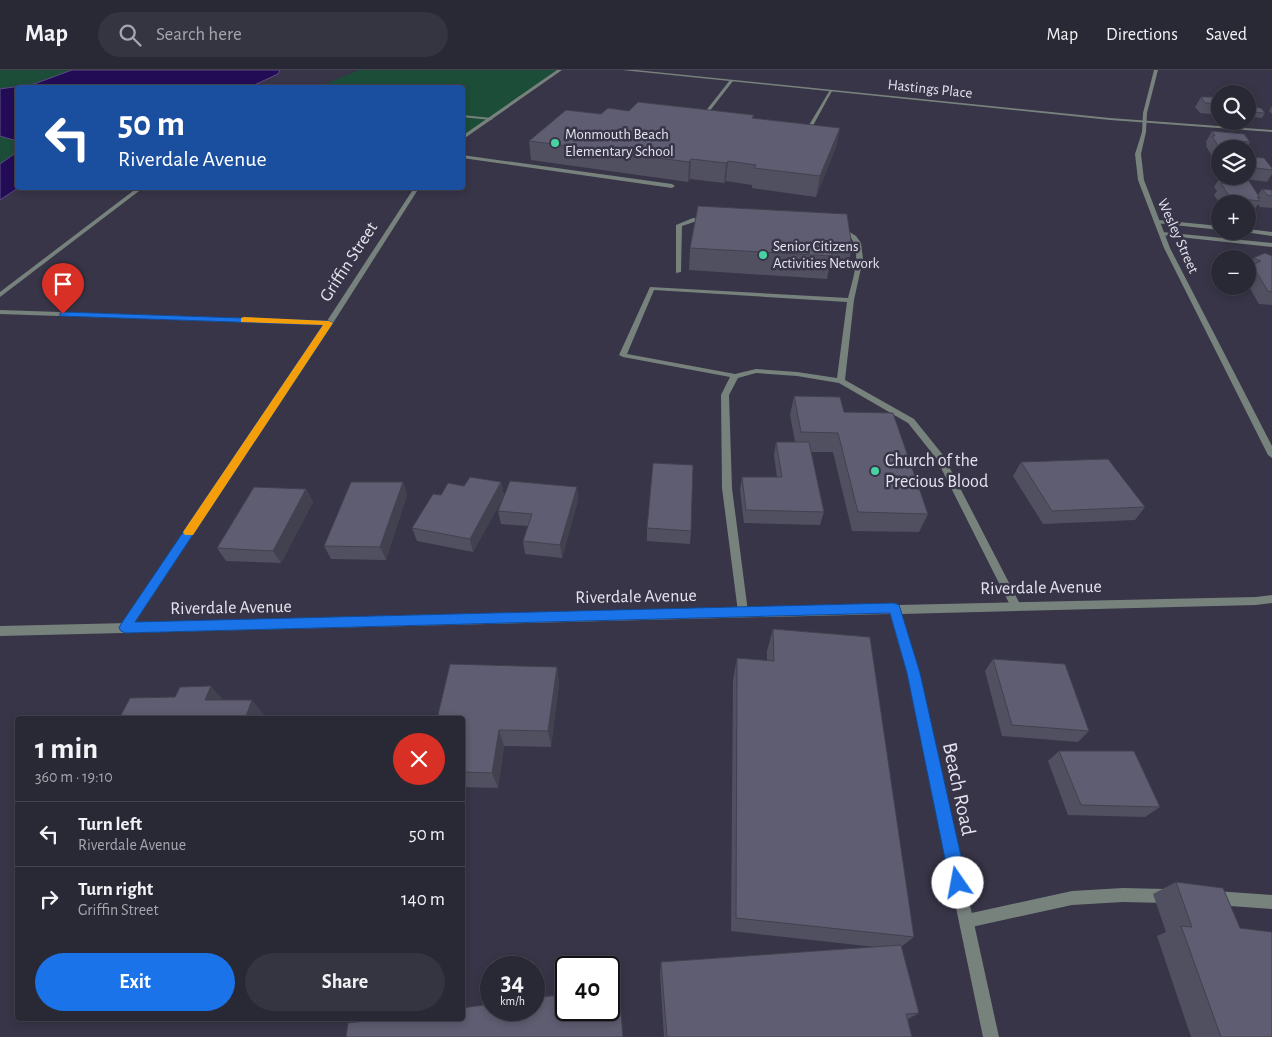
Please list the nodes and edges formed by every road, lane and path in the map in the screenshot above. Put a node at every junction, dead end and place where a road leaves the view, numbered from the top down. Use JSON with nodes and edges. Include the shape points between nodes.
{"nodes":[{"id":1,"x":560,"y":70,"type":"edge"},
{"id":2,"x":624,"y":70,"type":"edge"},
{"id":3,"x":1156,"y":70,"type":"edge"},
{"id":4,"x":731,"y":81,"type":"junction"},
{"id":5,"x":830,"y":91,"type":"junction"},
{"id":6,"x":465,"y":116,"type":"edge"},
{"id":7,"x":491,"y":119,"type":"junction"},
{"id":8,"x":1144,"y":121,"type":"junction"},
{"id":9,"x":707,"y":122,"type":"edge"},
{"id":10,"x":1272,"y":131,"type":"edge"},
{"id":11,"x":796,"y":134,"type":"edge"},
{"id":12,"x":465,"y":137,"type":"edge"},
{"id":13,"x":465,"y":156,"type":"edge"},
{"id":14,"x":672,"y":186,"type":"edge"},
{"id":15,"x":137,"y":190,"type":"edge"},
{"id":16,"x":415,"y":190,"type":"edge"},
{"id":17,"x":712,"y":221,"type":"edge"},
{"id":18,"x":1158,"y":222,"type":"junction"},
{"id":19,"x":833,"y":226,"type":"edge"},
{"id":20,"x":1211,"y":227,"type":"edge"},
{"id":21,"x":1256,"y":232,"type":"edge"},
{"id":22,"x":1162,"y":234,"type":"junction"},
{"id":23,"x":1272,"y":234,"type":"edge"},
{"id":24,"x":1272,"y":245,"type":"edge"},
{"id":25,"x":678,"y":272,"type":"dead end"},
{"id":26,"x":0,"y":295,"type":"edge"},
{"id":27,"x":851,"y":300,"type":"junction"},
{"id":28,"x":0,"y":312,"type":"edge"},
{"id":29,"x":329,"y":323,"type":"junction"},
{"id":30,"x":736,"y":376,"type":"junction"},
{"id":31,"x":841,"y":382,"type":"junction"},
{"id":32,"x":1272,"y":455,"type":"edge"},
{"id":33,"x":1272,"y":599,"type":"edge"},
{"id":34,"x":1016,"y":606,"type":"junction"},
{"id":35,"x":894,"y":608,"type":"junction"},
{"id":36,"x":743,"y":612,"type":"junction"},
{"id":37,"x":125,"y":628,"type":"junction"},
{"id":38,"x":0,"y":631,"type":"edge"},
{"id":39,"x":1182,"y":897,"type":"edge"},
{"id":40,"x":1201,"y":898,"type":"edge"},
{"id":41,"x":1272,"y":902,"type":"edge"},
{"id":42,"x":967,"y":921,"type":"junction"},
{"id":43,"x":992,"y":1037,"type":"edge"}],
"edges":[{"from":1,"to":7,"type":"street"},
{"from":2,"to":4,"type":"street","name":"Hastings Place"},
{"from":3,"to":8,"type":"street","name":"Wesley Street"},
{"from":4,"to":5,"type":"street","name":"Hastings Place"},
{"from":4,"to":9,"type":"street","via":[[703,117]]},
{"from":5,"to":8,"type":"street","name":"Hastings Place"},
{"from":5,"to":11,"type":"street","via":[[808,131]]},
{"from":6,"to":7,"type":"street"},
{"from":7,"to":12,"type":"street"},
{"from":8,"to":10,"type":"street","name":"Hastings Place"},
{"from":8,"to":18,"type":"street","name":"Wesley Street","via":[[1138,164],[1140,180]]},
{"from":13,"to":14,"type":"street"},
{"from":15,"to":26,"type":"street"},
{"from":16,"to":29,"type":"street","name":"Griffin Street"},
{"from":17,"to":25,"type":"street","via":[[694,220],[679,225]]},
{"from":18,"to":20,"type":"street"},
{"from":18,"to":22,"type":"street","name":"Wesley Street"},
{"from":19,"to":27,"type":"street","via":[[854,236],[859,250],[858,276]]},
{"from":21,"to":23,"type":"street"},
{"from":22,"to":24,"type":"street"},
{"from":22,"to":32,"type":"street","name":"Wesley Street"},
{"from":27,"to":30,"type":"street","via":[[652,288],[623,355]]},
{"from":27,"to":31,"type":"street"},
{"from":28,"to":29,"type":"street"},
{"from":29,"to":37,"type":"street","name":"Griffin Street"},
{"from":30,"to":31,"type":"street","via":[[756,371]]},
{"from":30,"to":36,"type":"street","via":[[724,395],[727,488]]},
{"from":31,"to":34,"type":"street","via":[[911,421],[940,457]]},
{"from":33,"to":34,"type":"street","name":"Riverdale Avenue"},
{"from":34,"to":35,"type":"street","name":"Riverdale Avenue"},
{"from":35,"to":36,"type":"street","name":"Riverdale Avenue"},
{"from":35,"to":42,"type":"street","name":"Beach Road","via":[[913,673]]},
{"from":36,"to":37,"type":"street","name":"Riverdale Avenue"},
{"from":37,"to":38,"type":"street","name":"Riverdale Avenue"},
{"from":39,"to":42,"type":"street","via":[[1123,895],[1072,898]]},
{"from":40,"to":41,"type":"street"},
{"from":42,"to":43,"type":"street","name":"Beach Road"}]}
